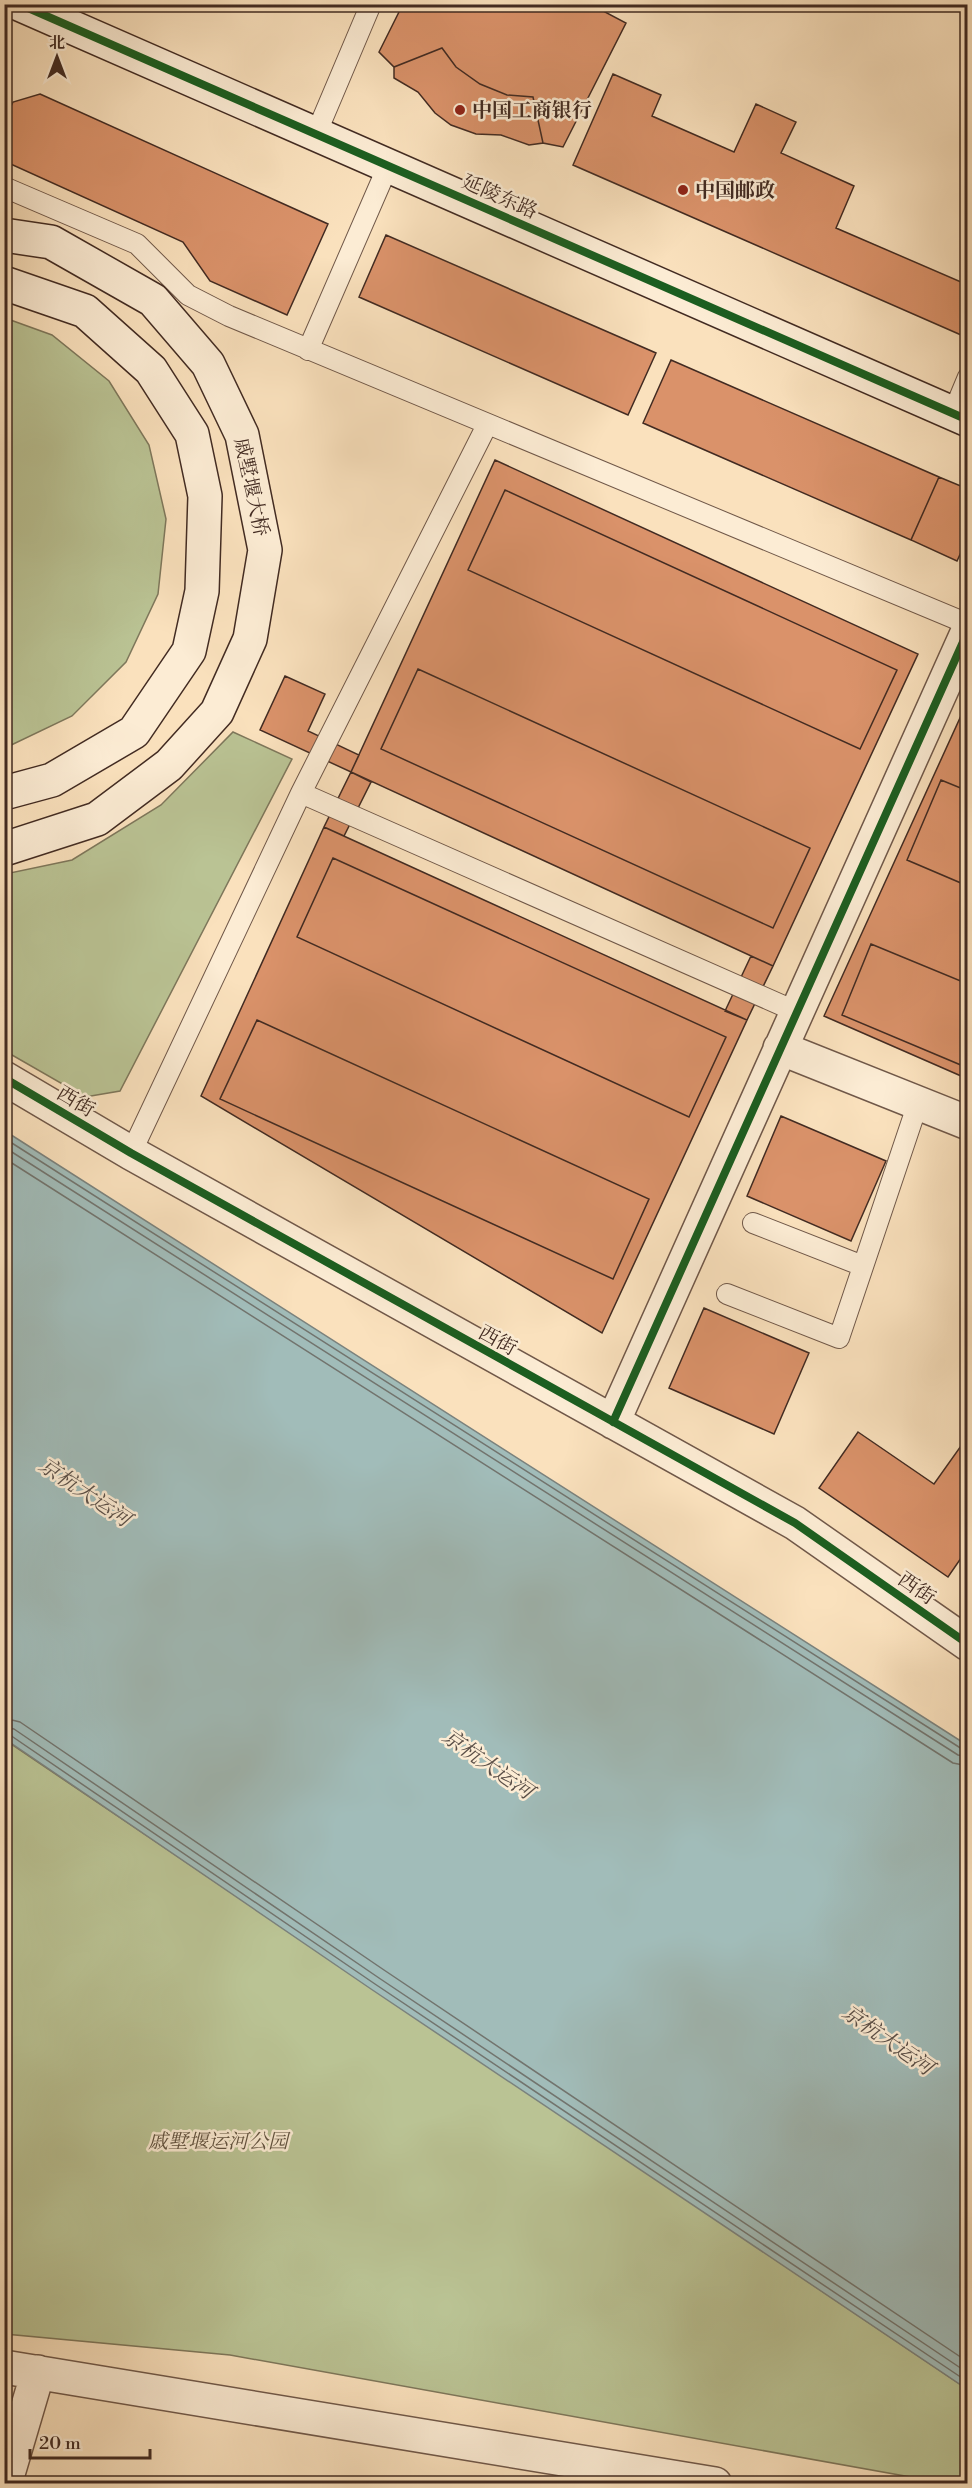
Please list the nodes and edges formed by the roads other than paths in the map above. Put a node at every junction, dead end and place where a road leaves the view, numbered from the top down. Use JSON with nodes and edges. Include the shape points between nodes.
{"nodes":[{"id":1,"x":19,"y":4,"type":"edge"},
{"id":2,"x":370,"y":4,"type":"edge"},
{"id":3,"x":316,"y":134,"type":"junction"},
{"id":4,"x":388,"y":166,"type":"junction"},
{"id":5,"x":4,"y":187,"type":"edge"},
{"id":6,"x":4,"y":235,"type":"edge"},
{"id":7,"x":4,"y":282,"type":"edge"},
{"id":8,"x":308,"y":350,"type":"junction"},
{"id":9,"x":968,"y":377,"type":"edge"},
{"id":10,"x":960,"y":416,"type":"edge"},
{"id":11,"x":487,"y":424,"type":"junction"},
{"id":12,"x":968,"y":624,"type":"edge"},
{"id":13,"x":968,"y":631,"type":"edge"},
{"id":14,"x":5,"y":793,"type":"edge"},
{"id":15,"x":301,"y":793,"type":"junction"},
{"id":16,"x":7,"y":848,"type":"edge"},
{"id":17,"x":797,"y":1012,"type":"junction"},
{"id":18,"x":780,"y":1048,"type":"junction"},
{"id":19,"x":4,"y":1078,"type":"edge"},
{"id":20,"x":918,"y":1103,"type":"junction"},
{"id":21,"x":968,"y":1123,"type":"edge"},
{"id":22,"x":131,"y":1154,"type":"junction"},
{"id":23,"x":753,"y":1223,"type":"dead end"},
{"id":24,"x":863,"y":1266,"type":"junction"},
{"id":25,"x":727,"y":1294,"type":"dead end"},
{"id":26,"x":613,"y":1422,"type":"junction"},
{"id":27,"x":968,"y":1644,"type":"edge"},
{"id":28,"x":4,"y":2367,"type":"edge"},
{"id":29,"x":38,"y":2372,"type":"junction"},
{"id":30,"x":5,"y":2484,"type":"edge"},
{"id":31,"x":715,"y":2484,"type":"edge"}],
"edges":[{"from":1,"to":3,"type":"street","name":"延陵东路"},
{"from":2,"to":3,"type":"lane"},
{"from":3,"to":4,"type":"street","name":"延陵东路"},
{"from":4,"to":8,"type":"lane"},
{"from":4,"to":10,"type":"street","name":"延陵东路"},
{"from":5,"to":8,"type":"lane","via":[[137,244],[188,295]]},
{"from":6,"to":16,"type":"street","name":"戚墅堰大桥","via":[[51,242],[153,300],[208,364],[242,435],[265,550],[250,639],[217,712],[169,765],[97,819]]},
{"from":7,"to":14,"type":"street","via":[[85,311],[151,370],[192,434],[205,496],[202,591],[189,651],[183,660],[134,732],[52,780]]},
{"from":8,"to":11,"type":"lane"},
{"from":9,"to":10,"type":"lane"},
{"from":11,"to":12,"type":"lane"},
{"from":11,"to":15,"type":"lane"},
{"from":13,"to":17,"type":"street"},
{"from":15,"to":17,"type":"lane"},
{"from":15,"to":22,"type":"lane"},
{"from":17,"to":18,"type":"street"},
{"from":18,"to":20,"type":"street"},
{"from":18,"to":26,"type":"street"},
{"from":19,"to":22,"type":"street","name":"西街"},
{"from":20,"to":21,"type":"street"},
{"from":20,"to":24,"type":"lane"},
{"from":22,"to":26,"type":"street","name":"西街"},
{"from":23,"to":24,"type":"lane"},
{"from":24,"to":25,"type":"lane","via":[[839,1338]]},
{"from":26,"to":27,"type":"street","name":"西街","via":[[795,1523]]},
{"from":28,"to":29,"type":"street"},
{"from":29,"to":30,"type":"street"},
{"from":29,"to":31,"type":"street"}]}
